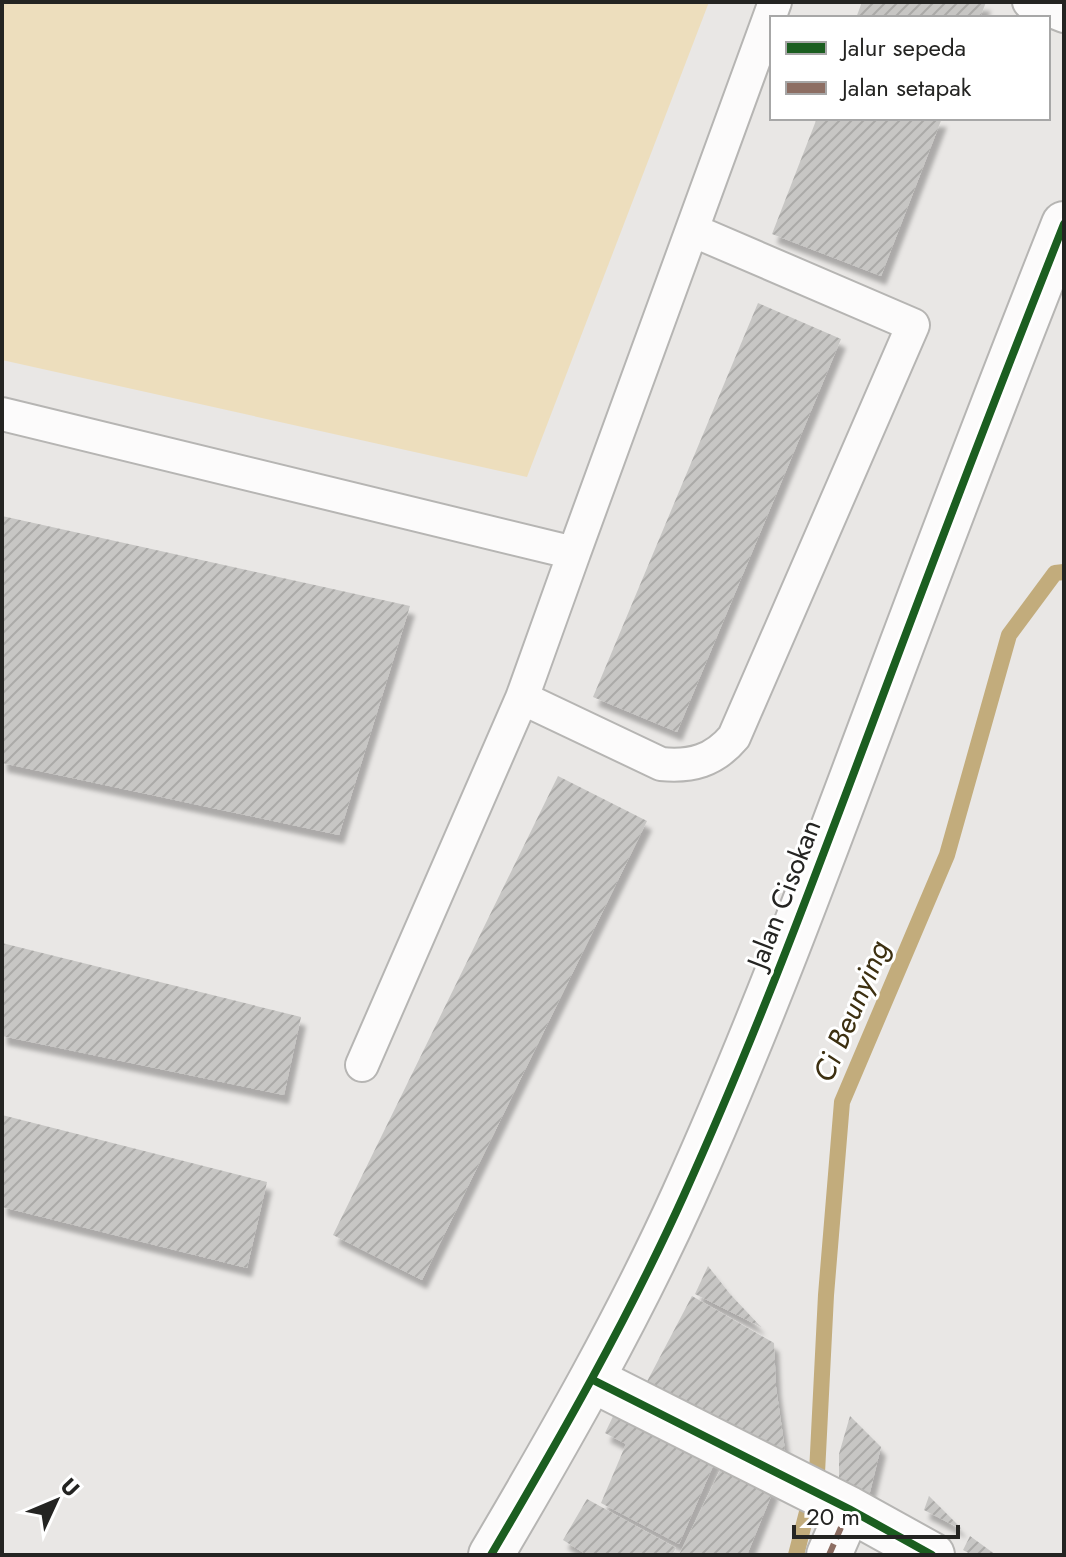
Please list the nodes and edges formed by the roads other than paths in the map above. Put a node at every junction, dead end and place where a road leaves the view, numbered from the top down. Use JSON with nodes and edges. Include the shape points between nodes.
{"nodes":[{"id":1,"x":775,"y":2,"type":"edge"},
{"id":2,"x":1029,"y":2,"type":"edge"},
{"id":3,"x":1064,"y":16,"type":"edge"},
{"id":4,"x":1064,"y":224,"type":"edge"},
{"id":5,"x":692,"y":230,"type":"junction"},
{"id":6,"x":2,"y":414,"type":"edge"},
{"id":7,"x":574,"y":553,"type":"junction"},
{"id":8,"x":522,"y":698,"type":"junction"},
{"id":9,"x":362,"y":1065,"type":"dead end"},
{"id":10,"x":593,"y":1380,"type":"junction"},
{"id":11,"x":844,"y":1506,"type":"junction"},
{"id":12,"x":491,"y":1555,"type":"edge"},
{"id":13,"x":829,"y":1555,"type":"edge"},
{"id":14,"x":932,"y":1555,"type":"edge"}],
"edges":[{"from":1,"to":5,"type":"lane"},
{"from":2,"to":3,"type":"lane"},
{"from":4,"to":10,"type":"street","name":"Jalan Cisokan","via":[[742,1063]]},
{"from":5,"to":7,"type":"lane"},
{"from":5,"to":8,"type":"lane","via":[[913,325],[724,750],[705,761],[661,764]]},
{"from":6,"to":7,"type":"lane"},
{"from":7,"to":8,"type":"lane"},
{"from":8,"to":9,"type":"lane"},
{"from":10,"to":11,"type":"street"},
{"from":10,"to":12,"type":"street","name":"Jalan Cisokan"},
{"from":11,"to":13,"type":"street"},
{"from":11,"to":14,"type":"street"}]}
